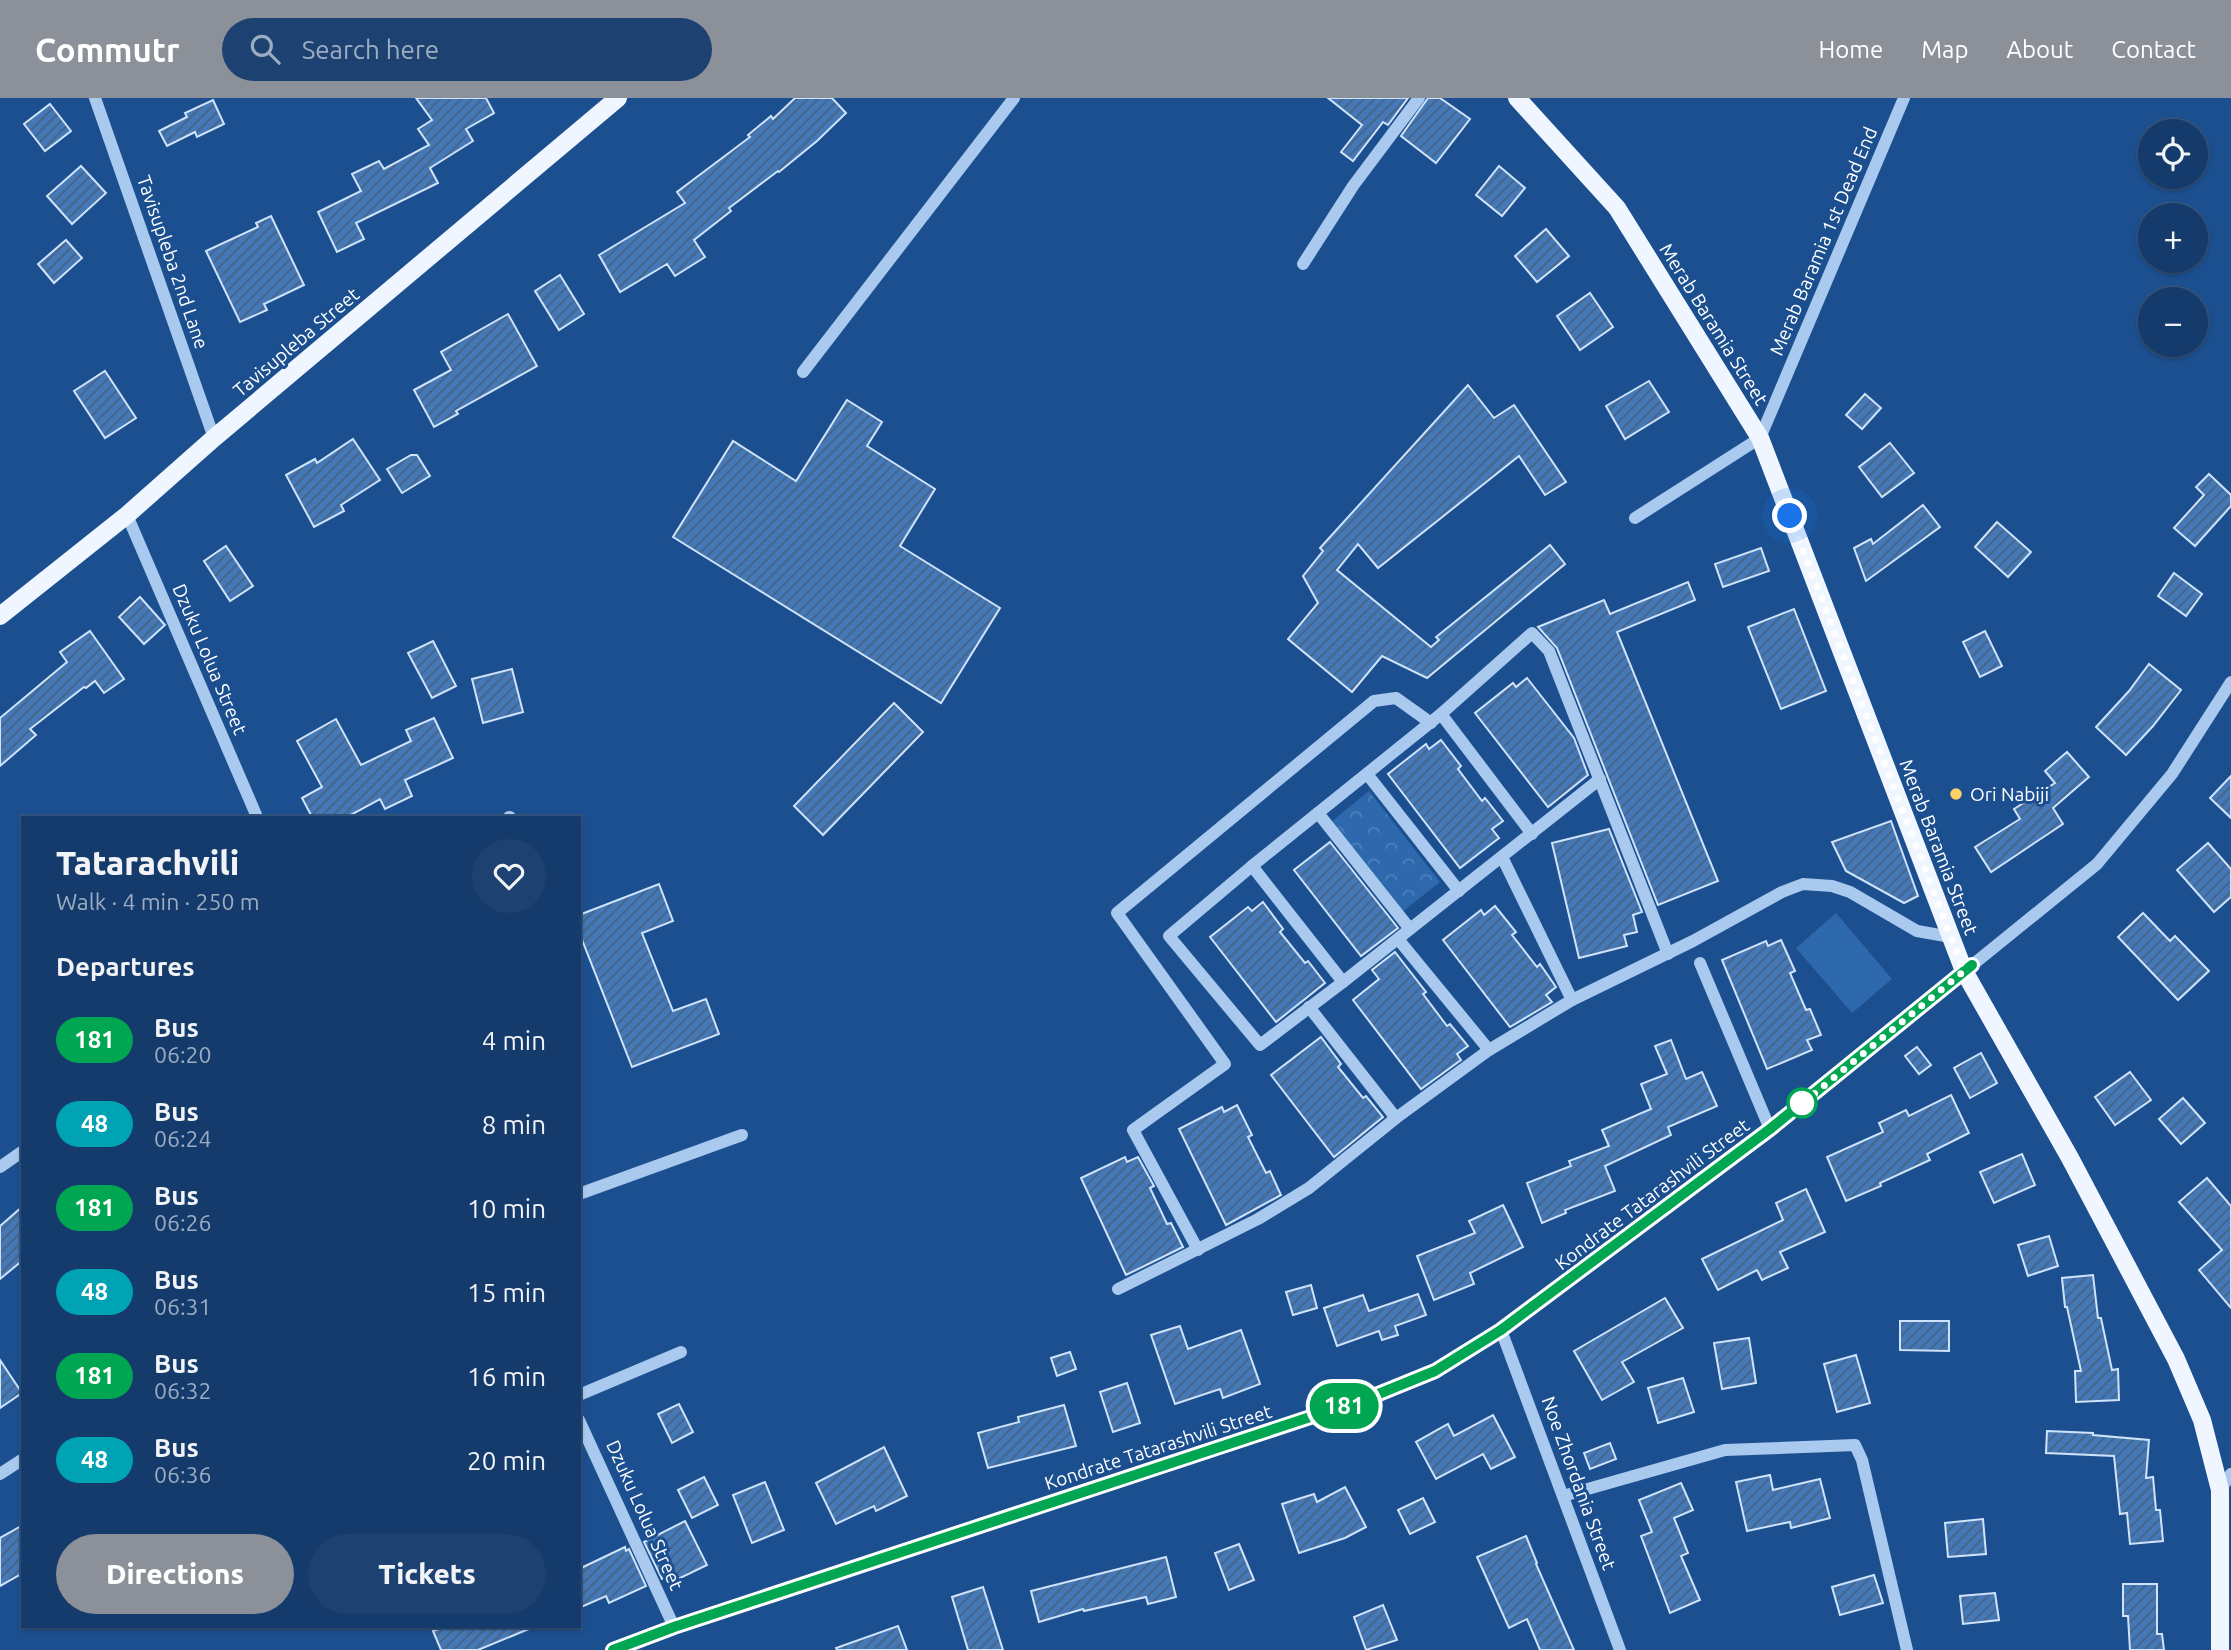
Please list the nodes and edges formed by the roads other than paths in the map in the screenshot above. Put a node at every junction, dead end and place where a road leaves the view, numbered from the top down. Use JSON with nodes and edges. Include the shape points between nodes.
{"nodes":[{"id":1,"x":95,"y":98,"type":"edge"},
{"id":2,"x":618,"y":98,"type":"edge"},
{"id":3,"x":1014,"y":98,"type":"edge"},
{"id":4,"x":1419,"y":98,"type":"edge"},
{"id":5,"x":1517,"y":98,"type":"edge"},
{"id":6,"x":1904,"y":98,"type":"edge"},
{"id":7,"x":1303,"y":264,"type":"dead end"},
{"id":8,"x":803,"y":372,"type":"dead end"},
{"id":9,"x":214,"y":438,"type":"junction"},
{"id":10,"x":1760,"y":438,"type":"junction"},
{"id":11,"x":127,"y":515,"type":"junction"},
{"id":12,"x":1635,"y":518,"type":"dead end"},
{"id":13,"x":0,"y":616,"type":"edge"},
{"id":14,"x":2231,"y":682,"type":"edge"},
{"id":15,"x":1436,"y":719,"type":"junction"},
{"id":16,"x":1367,"y":774,"type":"junction"},
{"id":17,"x":1601,"y":779,"type":"junction"},
{"id":18,"x":1318,"y":813,"type":"junction"},
{"id":19,"x":257,"y":816,"type":"edge"},
{"id":20,"x":1532,"y":834,"type":"junction"},
{"id":21,"x":1502,"y":857,"type":"junction"},
{"id":22,"x":1252,"y":866,"type":"junction"},
{"id":23,"x":1459,"y":891,"type":"junction"},
{"id":24,"x":1410,"y":929,"type":"junction"},
{"id":25,"x":1951,"y":937,"type":"junction"},
{"id":26,"x":1398,"y":939,"type":"junction"},
{"id":27,"x":1668,"y":954,"type":"junction"},
{"id":28,"x":1700,"y":963,"type":"dead end"},
{"id":29,"x":1968,"y":968,"type":"junction"},
{"id":30,"x":1343,"y":982,"type":"junction"},
{"id":31,"x":1572,"y":1000,"type":"junction"},
{"id":32,"x":1309,"y":1007,"type":"junction"},
{"id":33,"x":1489,"y":1050,"type":"junction"},
{"id":34,"x":1396,"y":1118,"type":"junction"},
{"id":35,"x":1770,"y":1129,"type":"junction"},
{"id":36,"x":742,"y":1135,"type":"dead end"},
{"id":37,"x":21,"y":1152,"type":"edge"},
{"id":38,"x":0,"y":1167,"type":"edge"},
{"id":39,"x":581,"y":1193,"type":"edge"},
{"id":40,"x":1198,"y":1250,"type":"junction"},
{"id":41,"x":1118,"y":1289,"type":"dead end"},
{"id":42,"x":1501,"y":1330,"type":"junction"},
{"id":43,"x":681,"y":1352,"type":"dead end"},
{"id":44,"x":581,"y":1394,"type":"edge"},
{"id":45,"x":581,"y":1424,"type":"edge"},
{"id":46,"x":21,"y":1460,"type":"edge"},
{"id":47,"x":0,"y":1474,"type":"edge"},
{"id":48,"x":2231,"y":1474,"type":"edge"},
{"id":49,"x":2220,"y":1490,"type":"junction"},
{"id":50,"x":1563,"y":1496,"type":"junction"},
{"id":51,"x":674,"y":1627,"type":"junction"},
{"id":52,"x":613,"y":1650,"type":"edge"},
{"id":53,"x":1620,"y":1650,"type":"edge"},
{"id":54,"x":1907,"y":1650,"type":"edge"},
{"id":55,"x":2220,"y":1650,"type":"edge"}],
"edges":[{"from":1,"to":9,"type":"street","name":"Tavisupleba 2nd Lane"},
{"from":2,"to":9,"type":"main road","name":"Tavisupleba Street"},
{"from":3,"to":8,"type":"street"},
{"from":4,"to":7,"type":"street","via":[[1353,186]]},
{"from":5,"to":10,"type":"main road","name":"Merab Baramia Street","via":[[1617,208]]},
{"from":6,"to":10,"type":"street","name":"Merab Baramia 1st Dead End"},
{"from":9,"to":11,"type":"main road","name":"Tavisupleba Street"},
{"from":10,"to":12,"type":"street"},
{"from":10,"to":25,"type":"main road","name":"Merab Baramia Street"},
{"from":11,"to":13,"type":"main road","name":"Tavisupleba Street"},
{"from":11,"to":19,"type":"street","name":"Dzuku Lolua Street"},
{"from":14,"to":29,"type":"street","name":"Kondrate Tatarashvili Street","via":[[2172,774],[2097,864]]},
{"from":15,"to":16,"type":"street"},
{"from":15,"to":17,"type":"street","via":[[1532,634],[1549,652]]},
{"from":15,"to":20,"type":"street"},
{"from":15,"to":40,"type":"street","via":[[1396,698],[1374,701],[1117,913],[1226,1065],[1133,1130]]},
{"from":16,"to":18,"type":"street"},
{"from":16,"to":23,"type":"street"},
{"from":17,"to":20,"type":"street"},
{"from":17,"to":27,"type":"street"},
{"from":18,"to":22,"type":"street"},
{"from":18,"to":24,"type":"street"},
{"from":20,"to":21,"type":"street"},
{"from":21,"to":23,"type":"street"},
{"from":21,"to":31,"type":"street"},
{"from":22,"to":30,"type":"street"},
{"from":22,"to":32,"type":"street","via":[[1169,936],[1260,1045]]},
{"from":23,"to":24,"type":"street"},
{"from":24,"to":26,"type":"street"},
{"from":25,"to":27,"type":"street","via":[[1917,931],[1850,892],[1803,884]]},
{"from":25,"to":29,"type":"main road","name":"Merab Baramia Street"},
{"from":26,"to":30,"type":"street"},
{"from":26,"to":33,"type":"street"},
{"from":27,"to":31,"type":"street"},
{"from":28,"to":35,"type":"street"},
{"from":29,"to":35,"type":"street","name":"Kondrate Tatarashvili Street"},
{"from":29,"to":49,"type":"main road","name":"Merab Baramia Street","via":[[2176,1359],[2202,1420]]},
{"from":30,"to":32,"type":"street"},
{"from":31,"to":33,"type":"street"},
{"from":32,"to":34,"type":"street"},
{"from":33,"to":34,"type":"street"},
{"from":34,"to":40,"type":"street","via":[[1309,1188]]},
{"from":35,"to":42,"type":"street","name":"Kondrate Tatarashvili Street"},
{"from":36,"to":39,"type":"street"},
{"from":37,"to":38,"type":"street"},
{"from":40,"to":41,"type":"street"},
{"from":42,"to":50,"type":"street","name":"Noe Zhordania Street"},
{"from":42,"to":51,"type":"street","name":"Kondrate Tatarashvili Street","via":[[1435,1371],[1371,1397]]},
{"from":43,"to":44,"type":"street"},
{"from":45,"to":51,"type":"street","name":"Dzuku Lolua Street"},
{"from":46,"to":47,"type":"street"},
{"from":48,"to":49,"type":"street"},
{"from":49,"to":55,"type":"main road","name":"Merab Baramia Street"},
{"from":50,"to":53,"type":"street","name":"Noe Zhordania Street"},
{"from":50,"to":54,"type":"street","via":[[1725,1450],[1855,1445]]},
{"from":51,"to":52,"type":"street","name":"Kondrate Tatarashvili Street"}]}
